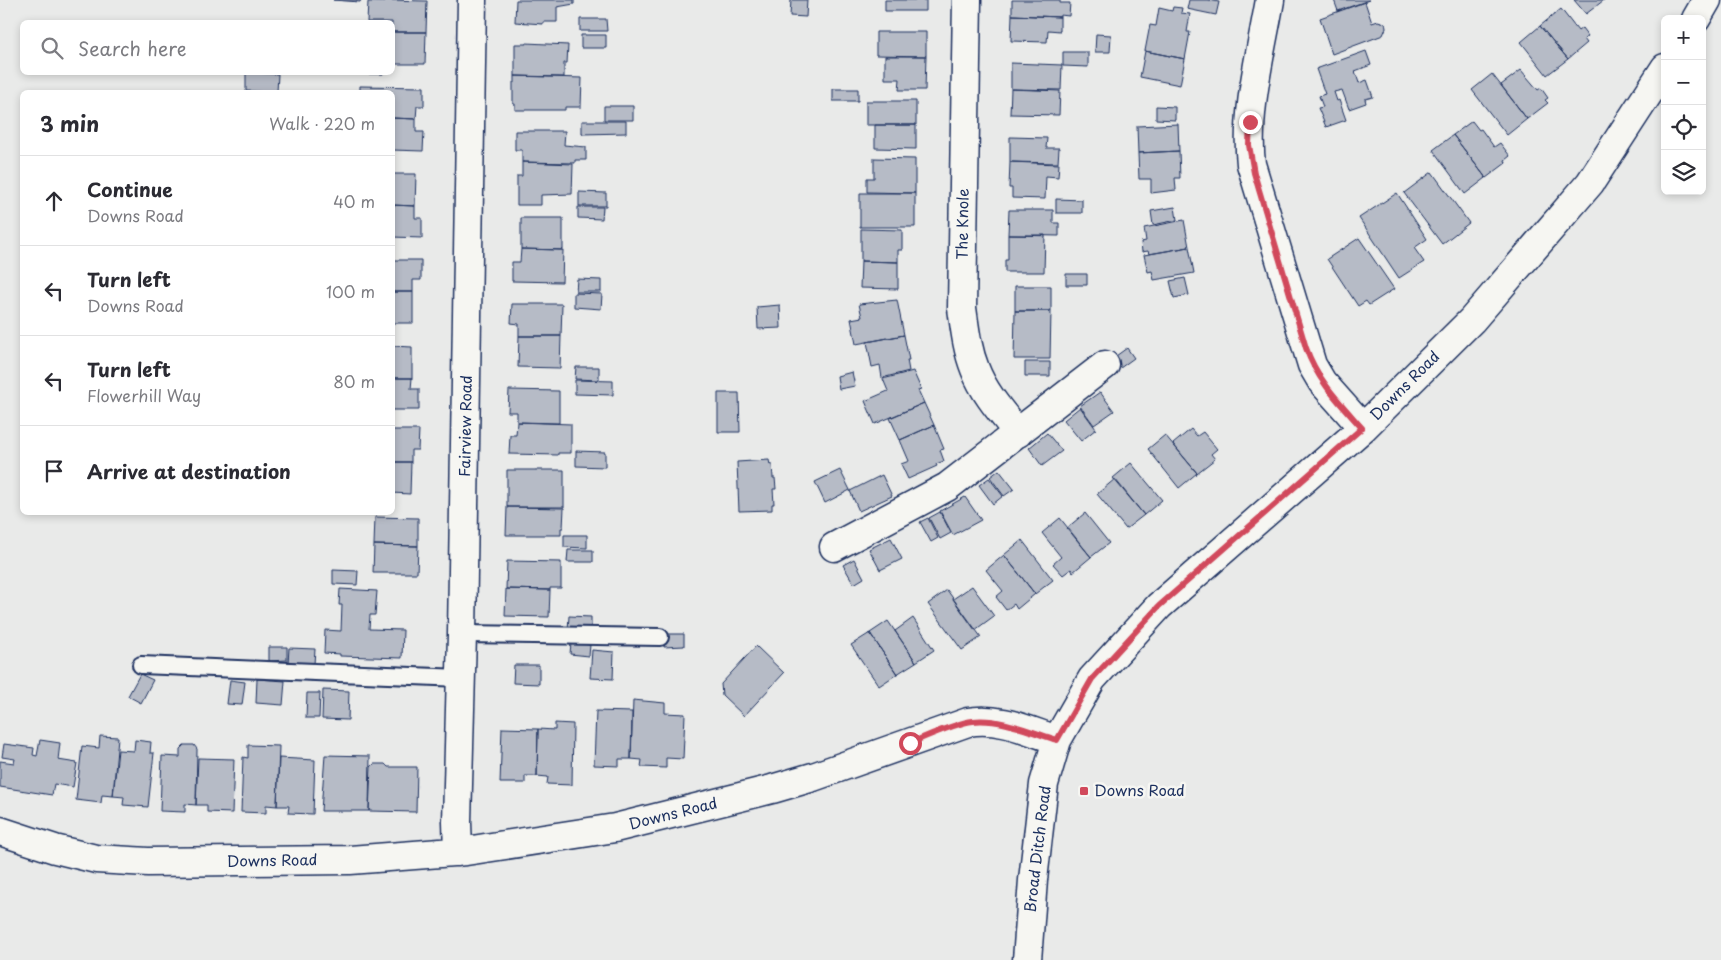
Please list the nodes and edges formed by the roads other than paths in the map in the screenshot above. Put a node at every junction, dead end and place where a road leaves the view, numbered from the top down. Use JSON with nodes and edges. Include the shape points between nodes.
{"nodes":[{"id":1,"x":472,"y":0,"type":"edge"},
{"id":2,"x":967,"y":0,"type":"edge"},
{"id":3,"x":1270,"y":0,"type":"edge"},
{"id":4,"x":1707,"y":0,"type":"edge"},
{"id":5,"x":1698,"y":15,"type":"edge"},
{"id":6,"x":1661,"y":74,"type":"edge"},
{"id":7,"x":1105,"y":365,"type":"dead end"},
{"id":8,"x":1362,"y":428,"type":"junction"},
{"id":9,"x":1018,"y":433,"type":"junction"},
{"id":10,"x":834,"y":547,"type":"dead end"},
{"id":11,"x":462,"y":634,"type":"junction"},
{"id":12,"x":660,"y":637,"type":"dead end"},
{"id":13,"x":141,"y":665,"type":"dead end"},
{"id":14,"x":461,"y":678,"type":"junction"},
{"id":15,"x":1057,"y":740,"type":"junction"},
{"id":16,"x":0,"y":830,"type":"edge"},
{"id":17,"x":458,"y":852,"type":"junction"},
{"id":18,"x":1027,"y":960,"type":"edge"}],
"edges":[{"from":1,"to":11,"type":"street","name":"Fairview Road"},
{"from":2,"to":9,"type":"street","name":"The Knole","via":[[962,308],[975,370],[990,398]]},
{"from":3,"to":8,"type":"street","via":[[1250,122],[1249,145],[1254,173],[1312,365],[1322,382]]},
{"from":4,"to":5,"type":"street"},
{"from":6,"to":8,"type":"street","name":"Downs Road","via":[[1590,183],[1472,320]]},
{"from":7,"to":9,"type":"street"},
{"from":8,"to":15,"type":"street","name":"Downs Road","via":[[1159,606],[1092,679]]},
{"from":9,"to":10,"type":"street","via":[[947,487]]},
{"from":11,"to":12,"type":"lane"},
{"from":11,"to":14,"type":"street","name":"Fairview Road"},
{"from":13,"to":14,"type":"lane"},
{"from":14,"to":17,"type":"street","name":"Fairview Road"},
{"from":15,"to":17,"type":"street","name":"Downs Road","via":[[1002,723],[968,722],[813,777],[718,803],[601,830]]},
{"from":15,"to":18,"type":"street","name":"Broad Ditch Road","via":[[1044,784]]},
{"from":16,"to":17,"type":"street","name":"Downs Road","via":[[55,850],[96,859],[148,862],[350,860]]}]}
